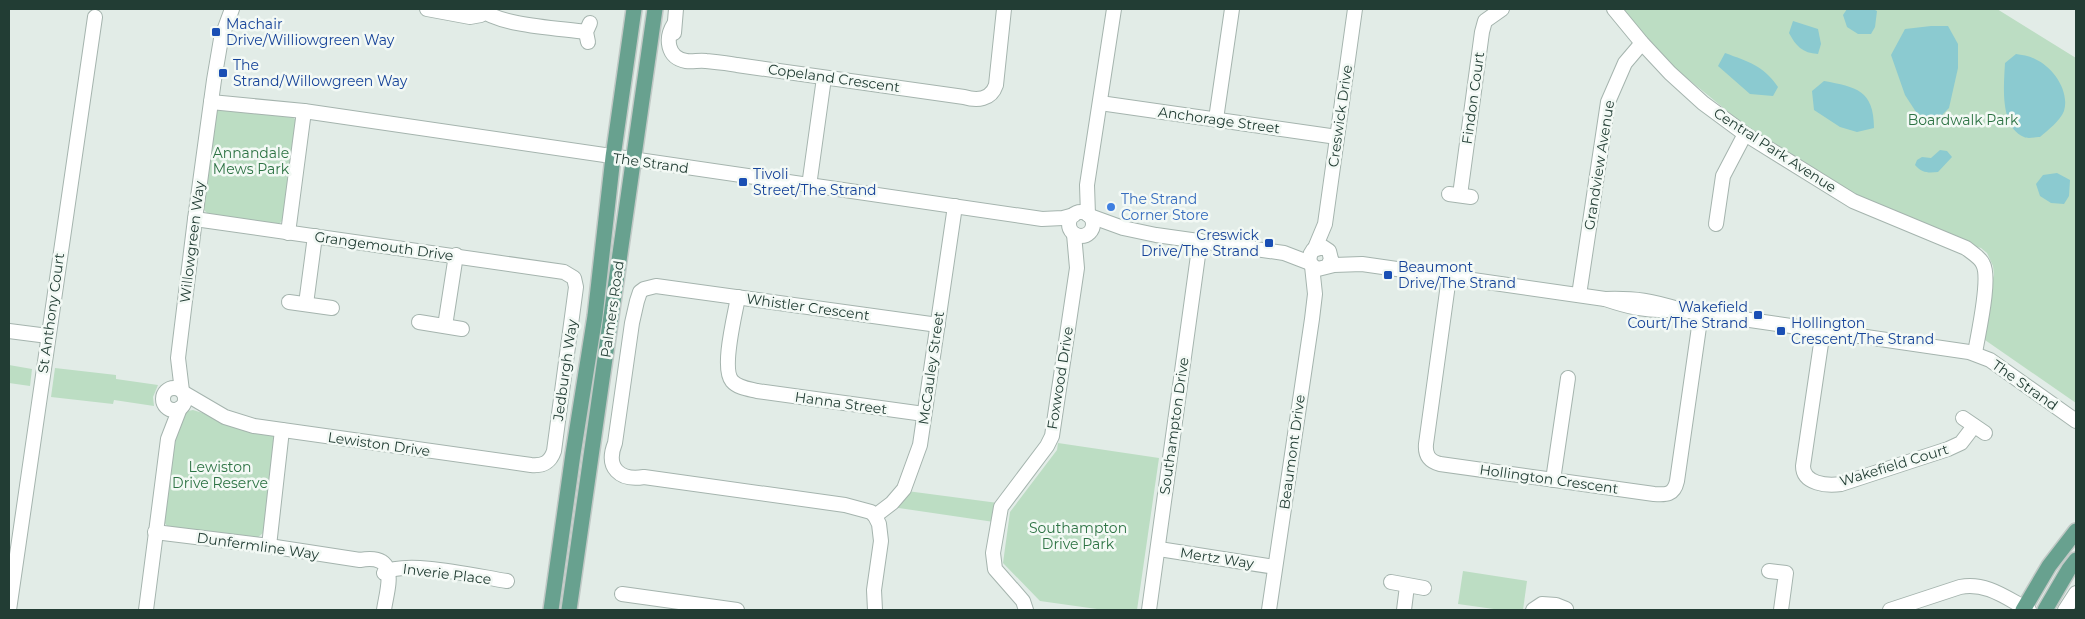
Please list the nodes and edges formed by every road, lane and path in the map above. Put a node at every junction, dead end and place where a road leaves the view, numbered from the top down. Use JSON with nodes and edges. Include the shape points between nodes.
{"nodes":[{"id":1,"x":232,"y":9,"type":"edge"},
{"id":2,"x":427,"y":9,"type":"edge"},
{"id":3,"x":634,"y":9,"type":"edge"},
{"id":4,"x":655,"y":9,"type":"edge"},
{"id":5,"x":676,"y":9,"type":"edge"},
{"id":6,"x":1004,"y":9,"type":"edge"},
{"id":7,"x":1114,"y":9,"type":"edge"},
{"id":8,"x":1232,"y":9,"type":"edge"},
{"id":9,"x":1355,"y":9,"type":"edge"},
{"id":10,"x":1502,"y":9,"type":"edge"},
{"id":11,"x":1614,"y":9,"type":"edge"},
{"id":12,"x":482,"y":10,"type":"edge"},
{"id":13,"x":95,"y":17,"type":"dead end"},
{"id":14,"x":588,"y":33,"type":"dead end"},
{"id":15,"x":1642,"y":43,"type":"junction"},
{"id":16,"x":824,"y":78,"type":"junction"},
{"id":17,"x":211,"y":99,"type":"junction"},
{"id":18,"x":1100,"y":103,"type":"junction"},
{"id":19,"x":304,"y":111,"type":"junction"},
{"id":20,"x":1216,"y":119,"type":"junction"},
{"id":21,"x":1745,"y":134,"type":"junction"},
{"id":22,"x":1337,"y":137,"type":"junction"},
{"id":23,"x":613,"y":157,"type":"junction"},
{"id":24,"x":633,"y":160,"type":"junction"},
{"id":25,"x":809,"y":186,"type":"junction"},
{"id":26,"x":1460,"y":195,"type":"dead end"},
{"id":27,"x":955,"y":206,"type":"junction"},
{"id":28,"x":1082,"y":215,"type":"junction"},
{"id":29,"x":1042,"y":218,"type":"junction"},
{"id":30,"x":195,"y":219,"type":"junction"},
{"id":31,"x":1716,"y":224,"type":"dead end"},
{"id":32,"x":1123,"y":228,"type":"junction"},
{"id":33,"x":288,"y":233,"type":"junction"},
{"id":34,"x":1073,"y":233,"type":"junction"},
{"id":35,"x":1090,"y":233,"type":"junction"},
{"id":36,"x":315,"y":236,"type":"junction"},
{"id":37,"x":1200,"y":241,"type":"junction"},
{"id":38,"x":456,"y":255,"type":"junction"},
{"id":39,"x":1320,"y":258,"type":"junction"},
{"id":40,"x":1077,"y":268,"type":"junction"},
{"id":41,"x":572,"y":276,"type":"joint"},
{"id":42,"x":1450,"y":277,"type":"junction"},
{"id":43,"x":1579,"y":295,"type":"junction"},
{"id":44,"x":738,"y":297,"type":"junction"},
{"id":45,"x":289,"y":302,"type":"dead end"},
{"id":46,"x":306,"y":304,"type":"junction"},
{"id":47,"x":332,"y":308,"type":"dead end"},
{"id":48,"x":1701,"y":313,"type":"junction"},
{"id":49,"x":419,"y":322,"type":"dead end"},
{"id":50,"x":938,"y":325,"type":"junction"},
{"id":51,"x":445,"y":326,"type":"junction"},
{"id":52,"x":462,"y":329,"type":"dead end"},
{"id":53,"x":1823,"y":330,"type":"junction"},
{"id":54,"x":9,"y":331,"type":"edge"},
{"id":55,"x":48,"y":336,"type":"junction"},
{"id":56,"x":1975,"y":354,"type":"junction"},
{"id":57,"x":178,"y":358,"type":"junction"},
{"id":58,"x":1568,"y":378,"type":"dead end"},
{"id":59,"x":165,"y":398,"type":"junction"},
{"id":60,"x":182,"y":400,"type":"junction"},
{"id":61,"x":924,"y":414,"type":"junction"},
{"id":62,"x":2074,"y":421,"type":"edge"},
{"id":63,"x":1974,"y":426,"type":"dead end"},
{"id":64,"x":282,"y":430,"type":"junction"},
{"id":65,"x":168,"y":439,"type":"junction"},
{"id":66,"x":547,"y":463,"type":"joint"},
{"id":67,"x":1553,"y":480,"type":"junction"},
{"id":68,"x":878,"y":514,"type":"junction"},
{"id":69,"x":2076,"y":530,"type":"edge"},
{"id":70,"x":155,"y":532,"type":"junction"},
{"id":71,"x":268,"y":546,"type":"junction"},
{"id":72,"x":1158,"y":549,"type":"junction"},
{"id":73,"x":2076,"y":560,"type":"edge"},
{"id":74,"x":1275,"y":567,"type":"junction"},
{"id":75,"x":1769,"y":571,"type":"dead end"},
{"id":76,"x":386,"y":572,"type":"junction"},
{"id":77,"x":509,"y":581,"type":"dead end"},
{"id":78,"x":1391,"y":582,"type":"dead end"},
{"id":79,"x":1407,"y":586,"type":"junction"},
{"id":80,"x":1424,"y":588,"type":"dead end"},
{"id":81,"x":874,"y":590,"type":"junction"},
{"id":82,"x":2076,"y":593,"type":"edge"},
{"id":83,"x":622,"y":594,"type":"dead end"},
{"id":84,"x":384,"y":605,"type":"edge"},
{"id":85,"x":2025,"y":609,"type":"edge"},
{"id":86,"x":9,"y":610,"type":"edge"},
{"id":87,"x":146,"y":610,"type":"edge"},
{"id":88,"x":551,"y":610,"type":"edge"},
{"id":89,"x":569,"y":610,"type":"edge"},
{"id":90,"x":737,"y":610,"type":"edge"},
{"id":91,"x":869,"y":610,"type":"edge"},
{"id":92,"x":875,"y":610,"type":"edge"},
{"id":93,"x":1026,"y":610,"type":"edge"},
{"id":94,"x":1149,"y":610,"type":"edge"},
{"id":95,"x":1269,"y":610,"type":"edge"},
{"id":96,"x":1404,"y":610,"type":"edge"},
{"id":97,"x":1534,"y":610,"type":"edge"},
{"id":98,"x":1545,"y":610,"type":"edge"},
{"id":99,"x":1571,"y":610,"type":"edge"},
{"id":100,"x":1781,"y":610,"type":"edge"},
{"id":101,"x":1890,"y":610,"type":"edge"},
{"id":102,"x":2045,"y":610,"type":"edge"},
{"id":103,"x":2065,"y":610,"type":"edge"}],
"edges":[{"from":1,"to":17,"type":"street","name":"Willowgreen Way","via":[[221,39]]},
{"from":2,"to":12,"type":"street","via":[[470,17],[481,15]]},
{"from":3,"to":23,"type":"main road","name":"Palmers Road"},
{"from":4,"to":24,"type":"main road","name":"Palmers Road"},
{"from":5,"to":16,"type":"street","name":"Copeland Crescent","via":[[675,44],[680,52],[704,60]]},
{"from":6,"to":16,"type":"street","name":"Copeland Crescent","via":[[995,90],[976,100]]},
{"from":7,"to":18,"type":"street"},
{"from":8,"to":20,"type":"street"},
{"from":9,"to":22,"type":"street","name":"Creswick Drive"},
{"from":10,"to":26,"type":"street","name":"Findon Court","via":[[1485,21],[1482,32]]},
{"from":11,"to":15,"type":"street","name":"Central Park Avenue"},
{"from":12,"to":14,"type":"street","via":[[505,21]]},
{"from":13,"to":55,"type":"street","name":"St Anthony Court"},
{"from":15,"to":21,"type":"street","name":"Central Park Avenue","via":[[1686,87]]},
{"from":15,"to":43,"type":"street","name":"Grandview Avenue","via":[[1625,63],[1608,102]]},
{"from":16,"to":25,"type":"street"},
{"from":17,"to":19,"type":"street","name":"The Strand"},
{"from":17,"to":30,"type":"street","name":"Willowgreen Way"},
{"from":18,"to":20,"type":"street","name":"Anchorage Street"},
{"from":18,"to":28,"type":"street"},
{"from":19,"to":23,"type":"street","name":"The Strand"},
{"from":19,"to":33,"type":"street"},
{"from":20,"to":22,"type":"street","name":"Anchorage Street"},
{"from":21,"to":31,"type":"street","via":[[1723,176]]},
{"from":21,"to":56,"type":"street","name":"Central Park Avenue","via":[[1853,201],[1966,248],[1979,250],[1987,258],[1991,273],[1986,284]]},
{"from":22,"to":39,"type":"street","name":"Creswick Drive"},
{"from":23,"to":24,"type":"street","name":"The Strand"},
{"from":23,"to":88,"type":"main road","name":"Palmers Road","via":[[595,316]]},
{"from":24,"to":25,"type":"street","name":"The Strand"},
{"from":24,"to":89,"type":"main road","name":"Palmers Road"},
{"from":25,"to":27,"type":"street","name":"The Strand"},
{"from":27,"to":29,"type":"street","name":"The Strand"},
{"from":27,"to":50,"type":"street","name":"McCauley Street"},
{"from":28,"to":29,"type":"street","name":"The Strand"},
{"from":28,"to":32,"type":"street","name":"The Strand"},
{"from":28,"to":34,"type":"street","via":[[1070,222]]},
{"from":28,"to":35,"type":"street","via":[[1093,223]]},
{"from":29,"to":34,"type":"street","name":"The Strand"},
{"from":30,"to":33,"type":"street","name":"Grangemouth Drive"},
{"from":30,"to":57,"type":"street","name":"Willowgreen Way"},
{"from":32,"to":35,"type":"street","name":"The Strand"},
{"from":32,"to":37,"type":"street","name":"The Strand"},
{"from":33,"to":36,"type":"street","name":"Grangemouth Drive"},
{"from":34,"to":35,"type":"street","via":[[1080,236]]},
{"from":34,"to":40,"type":"street","name":"Foxwood Drive"},
{"from":35,"to":40,"type":"street","name":"Foxwood Drive"},
{"from":36,"to":38,"type":"street","name":"Grangemouth Drive"},
{"from":36,"to":46,"type":"street"},
{"from":37,"to":39,"type":"street","name":"The Strand"},
{"from":37,"to":72,"type":"street","name":"Southampton Drive"},
{"from":38,"to":41,"type":"street","name":"Grangemouth Drive"},
{"from":38,"to":51,"type":"street"},
{"from":39,"to":42,"type":"street","name":"The Strand"},
{"from":39,"to":74,"type":"street","name":"Beaumont Drive"},
{"from":40,"to":93,"type":"street","name":"Foxwood Drive","via":[[1052,436],[1003,503],[998,518],[993,564],[1023,601]]},
{"from":41,"to":66,"type":"street","name":"Jedburgh Way","via":[[576,293],[554,451]]},
{"from":42,"to":43,"type":"street","name":"The Strand"},
{"from":42,"to":67,"type":"street","name":"Hollington Crescent","via":[[1426,444],[1427,456],[1435,463]]},
{"from":43,"to":48,"type":"street","name":"The Strand","via":[[1648,311]]},
{"from":44,"to":50,"type":"street","name":"Whistler Crescent"},
{"from":44,"to":61,"type":"street","name":"Hanna Street","via":[[724,364],[723,374],[729,386],[740,392],[758,391]]},
{"from":44,"to":68,"type":"street","name":"Whistler Crescent","via":[[678,288],[655,279],[640,284],[631,298],[632,323],[615,443],[618,466],[644,478],[845,505],[869,505]]},
{"from":45,"to":46,"type":"street"},
{"from":46,"to":47,"type":"street"},
{"from":48,"to":53,"type":"street","name":"The Strand"},
{"from":48,"to":67,"type":"street","name":"Hollington Crescent","via":[[1677,481],[1672,492],[1654,494]]},
{"from":49,"to":51,"type":"street"},
{"from":50,"to":61,"type":"street","name":"McCauley Street"},
{"from":51,"to":52,"type":"street"},
{"from":53,"to":56,"type":"street","name":"The Strand"},
{"from":53,"to":63,"type":"street","name":"Wakefield Court","via":[[1803,466],[1803,474],[1808,479],[1837,484],[1895,466],[1957,446]]},
{"from":54,"to":55,"type":"street"},
{"from":55,"to":86,"type":"street","name":"St Anthony Court"},
{"from":56,"to":62,"type":"street","name":"The Strand","via":[[2004,369]]},
{"from":57,"to":59,"type":"street","name":"Willowgreen Way"},
{"from":57,"to":60,"type":"street","name":"Willowgreen Way"},
{"from":58,"to":67,"type":"street"},
{"from":59,"to":60,"type":"street","name":"Lewiston Drive","via":[[171,409]]},
{"from":59,"to":60,"type":"street","via":[[174,388]]},
{"from":59,"to":65,"type":"street","name":"Willowgreen Way"},
{"from":60,"to":64,"type":"street","name":"Lewiston Drive","via":[[245,424]]},
{"from":60,"to":65,"type":"street","name":"Willowgreen Way"},
{"from":61,"to":68,"type":"street","name":"McCauley Street","via":[[920,445],[907,484],[900,495]]},
{"from":64,"to":66,"type":"street","name":"Lewiston Drive","via":[[531,465]]},
{"from":64,"to":71,"type":"street"},
{"from":65,"to":70,"type":"street","name":"Willowgreen Way"},
{"from":68,"to":81,"type":"street","via":[[885,527]]},
{"from":69,"to":85,"type":"main road","via":[[2049,566]]},
{"from":70,"to":71,"type":"street","name":"Dunfermline Way"},
{"from":70,"to":87,"type":"street","name":"Willowgreen Way"},
{"from":71,"to":76,"type":"street","name":"Dunfermline Way","via":[[360,560]]},
{"from":72,"to":74,"type":"street","name":"Mertz Way"},
{"from":72,"to":94,"type":"street","name":"Southampton Drive"},
{"from":73,"to":102,"type":"main road"},
{"from":74,"to":95,"type":"street","name":"Beaumont Drive"},
{"from":75,"to":100,"type":"street","via":[[1786,573]]},
{"from":76,"to":77,"type":"street","name":"Inverie Place","via":[[412,567]]},
{"from":76,"to":84,"type":"street","via":[[390,585]]},
{"from":78,"to":79,"type":"street"},
{"from":79,"to":80,"type":"street"},
{"from":79,"to":96,"type":"street"},
{"from":81,"to":91,"type":"street"},
{"from":81,"to":92,"type":"street"},
{"from":82,"to":103,"type":"street"},
{"from":83,"to":90,"type":"street"},
{"from":85,"to":101,"type":"street","via":[[1991,589],[1972,585]]},
{"from":97,"to":99,"type":"street","via":[[1542,604]]},
{"from":98,"to":99,"type":"street"}]}
